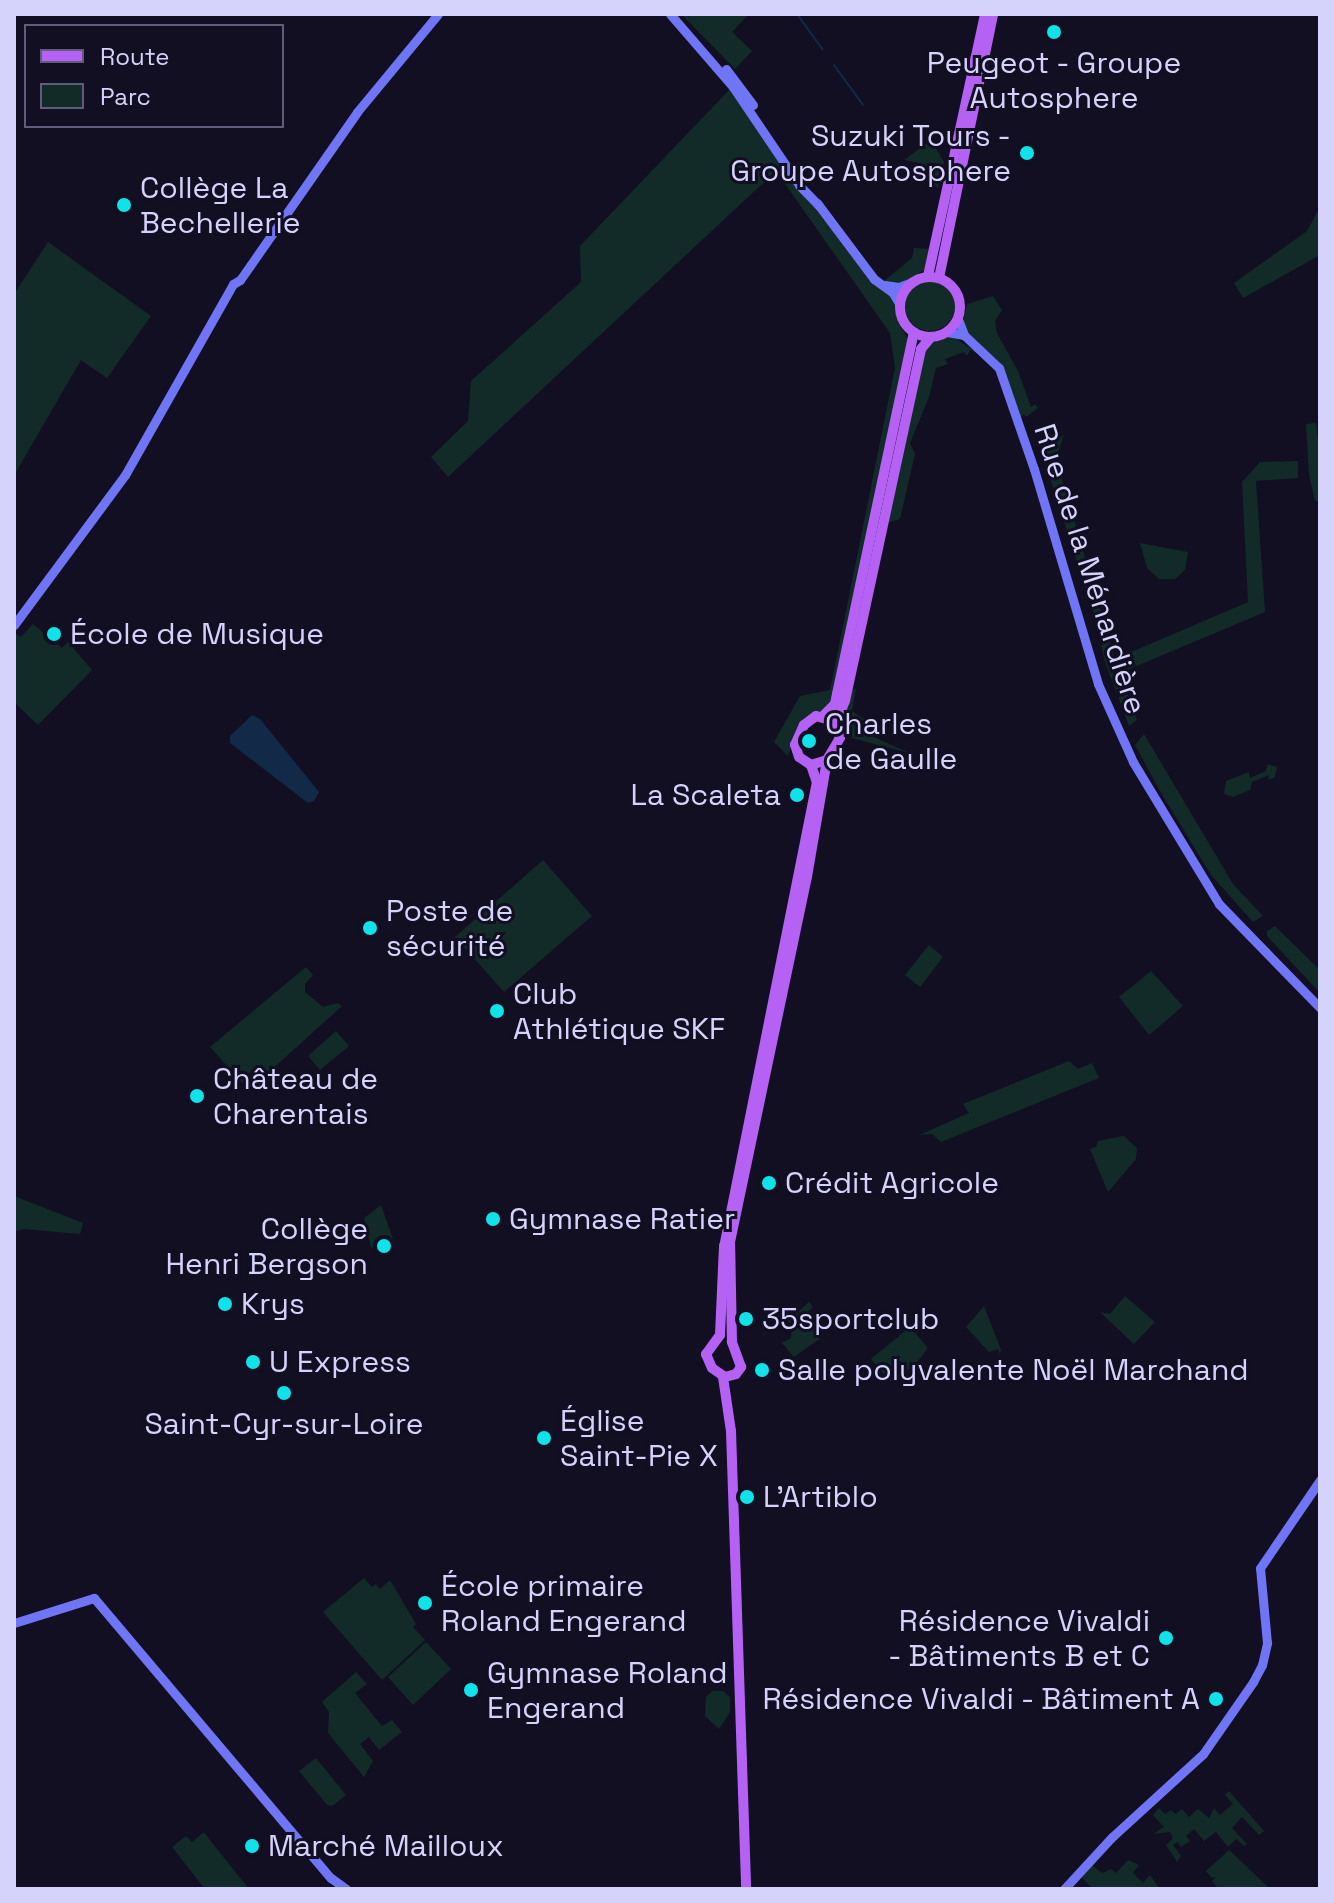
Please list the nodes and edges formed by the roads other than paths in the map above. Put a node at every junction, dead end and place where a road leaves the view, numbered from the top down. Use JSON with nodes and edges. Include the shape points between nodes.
{"nodes":[{"id":1,"x":438,"y":14,"type":"edge"},
{"id":2,"x":670,"y":14,"type":"edge"},
{"id":3,"x":985,"y":14,"type":"edge"},
{"id":4,"x":993,"y":14,"type":"edge"},
{"id":5,"x":866,"y":266,"type":"junction"},
{"id":6,"x":934,"y":277,"type":"junction"},
{"id":7,"x":912,"y":282,"type":"junction"},
{"id":8,"x":900,"y":305,"type":"junction"},
{"id":9,"x":958,"y":319,"type":"junction"},
{"id":10,"x":914,"y":332,"type":"junction"},
{"id":11,"x":947,"y":332,"type":"junction"},
{"id":12,"x":964,"y":335,"type":"junction"},
{"id":13,"x":931,"y":337,"type":"junction"},
{"id":14,"x":14,"y":625,"type":"edge"},
{"id":15,"x":823,"y":716,"type":"junction"},
{"id":16,"x":836,"y":724,"type":"junction"},
{"id":17,"x":827,"y":760,"type":"junction"},
{"id":18,"x":811,"y":765,"type":"junction"},
{"id":19,"x":1320,"y":1008,"type":"edge"},
{"id":20,"x":716,"y":1344,"type":"junction"},
{"id":21,"x":736,"y":1354,"type":"junction"},
{"id":22,"x":729,"y":1376,"type":"junction"},
{"id":23,"x":1320,"y":1480,"type":"edge"},
{"id":24,"x":14,"y":1623,"type":"edge"},
{"id":25,"x":346,"y":1889,"type":"edge"},
{"id":26,"x":746,"y":1889,"type":"edge"},
{"id":27,"x":1064,"y":1889,"type":"edge"}],
"edges":[{"from":1,"to":14,"type":"street","via":[[357,112],[233,284],[125,475]]},
{"from":2,"to":5,"type":"street","via":[[737,81],[793,172]]},
{"from":3,"to":6,"type":"main road"},
{"from":4,"to":6,"type":"main road"},
{"from":5,"to":7,"type":"street","via":[[886,285]]},
{"from":5,"to":8,"type":"street"},
{"from":6,"to":7,"type":"main road"},
{"from":6,"to":9,"type":"main road","via":[[953,286]]},
{"from":7,"to":8,"type":"main road"},
{"from":8,"to":10,"type":"main road","via":[[903,320]]},
{"from":9,"to":11,"type":"main road"},
{"from":9,"to":12,"type":"street","name":"Rue de la Ménardière"},
{"from":10,"to":13,"type":"main road"},
{"from":10,"to":15,"type":"main road","via":[[836,700]]},
{"from":11,"to":12,"type":"street"},
{"from":11,"to":13,"type":"main road"},
{"from":12,"to":19,"type":"street","name":"Rue de la Ménardière","via":[[997,365],[1007,390],[1098,684],[1122,742],[1219,904]]},
{"from":13,"to":16,"type":"main road","via":[[921,349]]},
{"from":15,"to":16,"type":"main road"},
{"from":15,"to":18,"type":"main road","via":[[806,722],[796,739],[796,755]]},
{"from":16,"to":17,"type":"main road","via":[[840,738]]},
{"from":17,"to":18,"type":"main road"},
{"from":17,"to":21,"type":"main road","via":[[730,1242]]},
{"from":18,"to":20,"type":"main road","via":[[817,782],[727,1228]]},
{"from":20,"to":21,"type":"main road"},
{"from":20,"to":22,"type":"main road","via":[[706,1357],[712,1368]]},
{"from":21,"to":22,"type":"main road","via":[[741,1367]]},
{"from":22,"to":26,"type":"main road"},
{"from":23,"to":27,"type":"street","via":[[1262,1561],[1259,1585],[1268,1633],[1262,1665],[1203,1754]]},
{"from":24,"to":25,"type":"street","via":[[94,1598],[331,1878]]}]}
